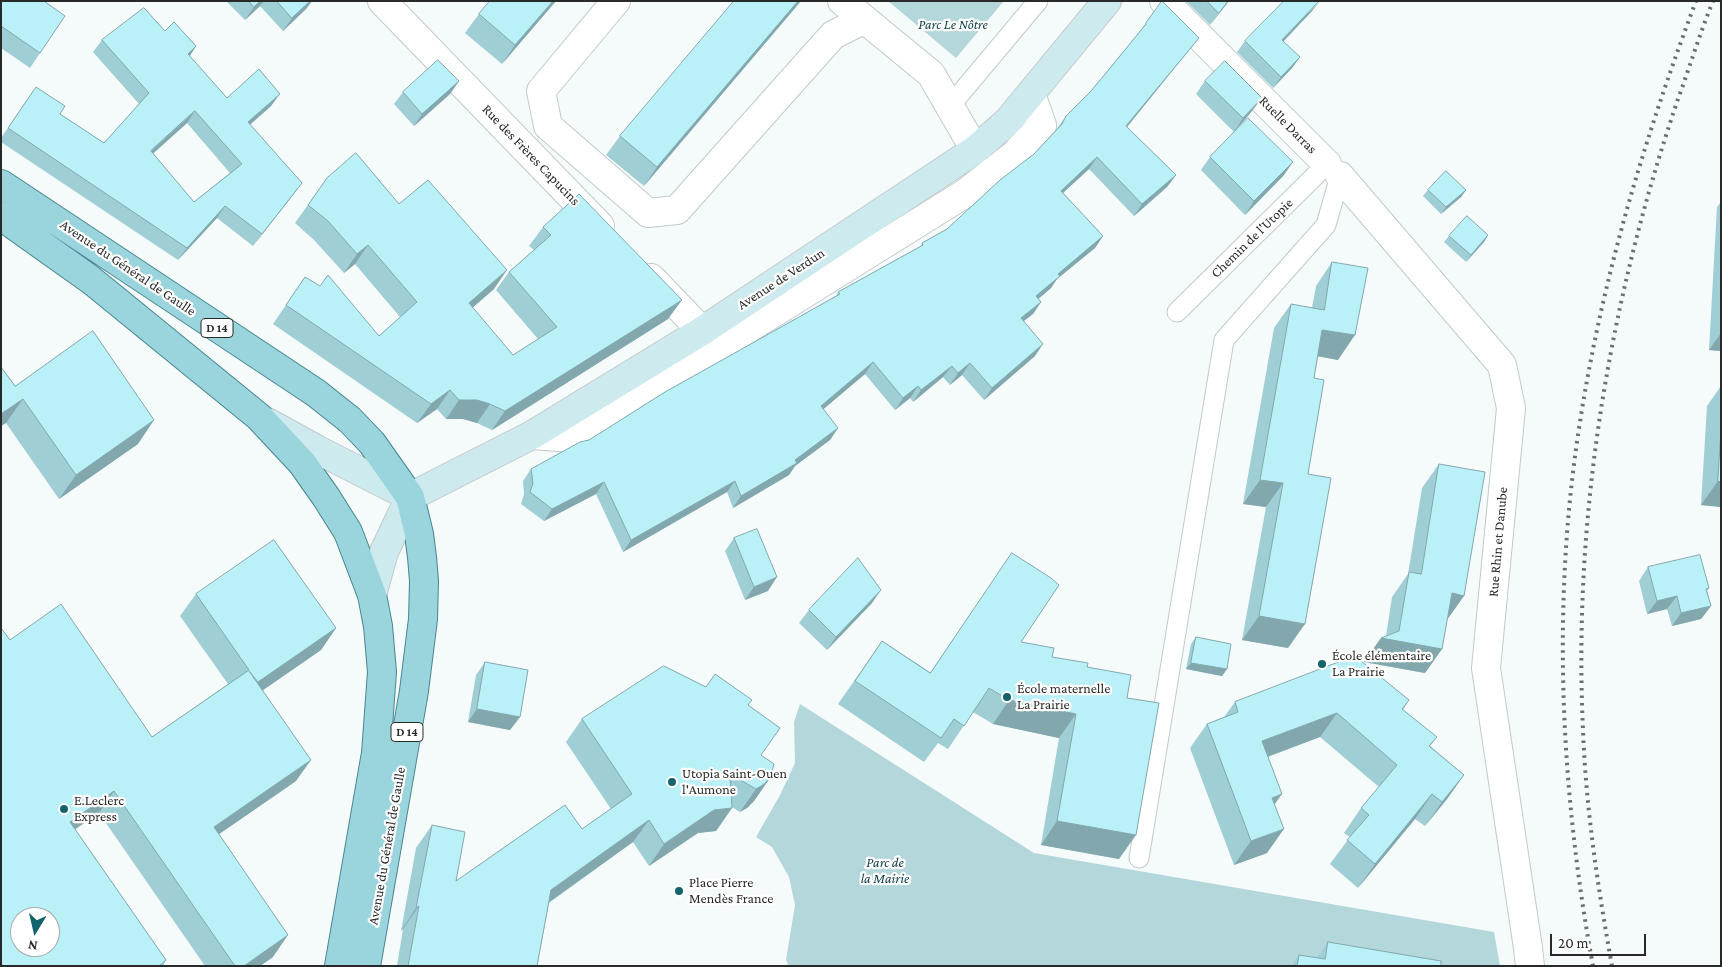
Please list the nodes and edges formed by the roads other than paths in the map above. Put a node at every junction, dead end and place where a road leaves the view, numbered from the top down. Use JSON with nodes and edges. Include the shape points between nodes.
{"nodes":[{"id":1,"x":382,"y":1,"type":"edge"},
{"id":2,"x":616,"y":1,"type":"edge"},
{"id":3,"x":842,"y":1,"type":"edge"},
{"id":4,"x":1038,"y":1,"type":"edge"},
{"id":5,"x":1107,"y":1,"type":"edge"},
{"id":6,"x":1164,"y":1,"type":"edge"},
{"id":7,"x":863,"y":20,"type":"junction"},
{"id":8,"x":1031,"y":94,"type":"junction"},
{"id":9,"x":950,"y":106,"type":"junction"},
{"id":10,"x":976,"y":150,"type":"junction"},
{"id":11,"x":1333,"y":170,"type":"junction"},
{"id":12,"x":1,"y":184,"type":"edge"},
{"id":13,"x":1,"y":216,"type":"edge"},
{"id":14,"x":1177,"y":312,"type":"dead end"},
{"id":15,"x":702,"y":331,"type":"junction"},
{"id":16,"x":259,"y":417,"type":"junction"},
{"id":17,"x":532,"y":435,"type":"junction"},
{"id":18,"x":410,"y":497,"type":"junction"},
{"id":19,"x":372,"y":595,"type":"junction"},
{"id":20,"x":1138,"y":858,"type":"edge"},
{"id":21,"x":339,"y":966,"type":"edge"},
{"id":22,"x":366,"y":966,"type":"edge"},
{"id":23,"x":1530,"y":966,"type":"edge"}],
"edges":[{"from":1,"to":15,"type":"street","name":"Rue des Frères Capucins"},
{"from":2,"to":7,"type":"street","via":[[541,91],[548,126],[648,213],[677,210],[833,35]]},
{"from":3,"to":7,"type":"street"},
{"from":4,"to":9,"type":"lane"},
{"from":5,"to":8,"type":"main road","name":"Avenue de Verdun"},
{"from":6,"to":11,"type":"street","name":"Ruelle Darras"},
{"from":7,"to":9,"type":"street","via":[[931,74]]},
{"from":8,"to":10,"type":"main road","name":"Avenue de Verdun","via":[[1008,121]]},
{"from":8,"to":17,"type":"street","via":[[1042,125],[1014,155],[964,194],[573,438]]},
{"from":9,"to":10,"type":"street"},
{"from":10,"to":15,"type":"main road","name":"Avenue de Verdun"},
{"from":11,"to":14,"type":"lane","name":"Chemin de l'Utopie"},
{"from":11,"to":20,"type":"lane","via":[[1326,225],[1224,340]]},
{"from":11,"to":23,"type":"street","name":"Rue Rhin et Danube","via":[[1502,366],[1511,408],[1486,668]]},
{"from":12,"to":18,"type":"main road","name":"Avenue du Général de Gaulle","number":"D 14","via":[[316,393],[350,420],[372,443]]},
{"from":13,"to":16,"type":"main road","name":"Avenue du Général de Gaulle","number":"D 14","via":[[98,286]]},
{"from":15,"to":17,"type":"main road","name":"Avenue de Verdun"},
{"from":16,"to":18,"type":"main road","number":"D 14"},
{"from":16,"to":19,"type":"main road","name":"Avenue du Général de Gaulle","number":"D 14","via":[[302,463],[326,497],[348,532]]},
{"from":17,"to":18,"type":"main road","name":"Avenue de Verdun"},
{"from":18,"to":19,"type":"main road","via":[[384,552]]},
{"from":18,"to":22,"type":"main road","name":"Avenue du Général de Gaulle","number":"D 14","via":[[422,557],[422,632]]},
{"from":19,"to":21,"type":"main road","name":"Avenue du Général de Gaulle","number":"D 14","via":[[382,672],[379,724]]}]}
